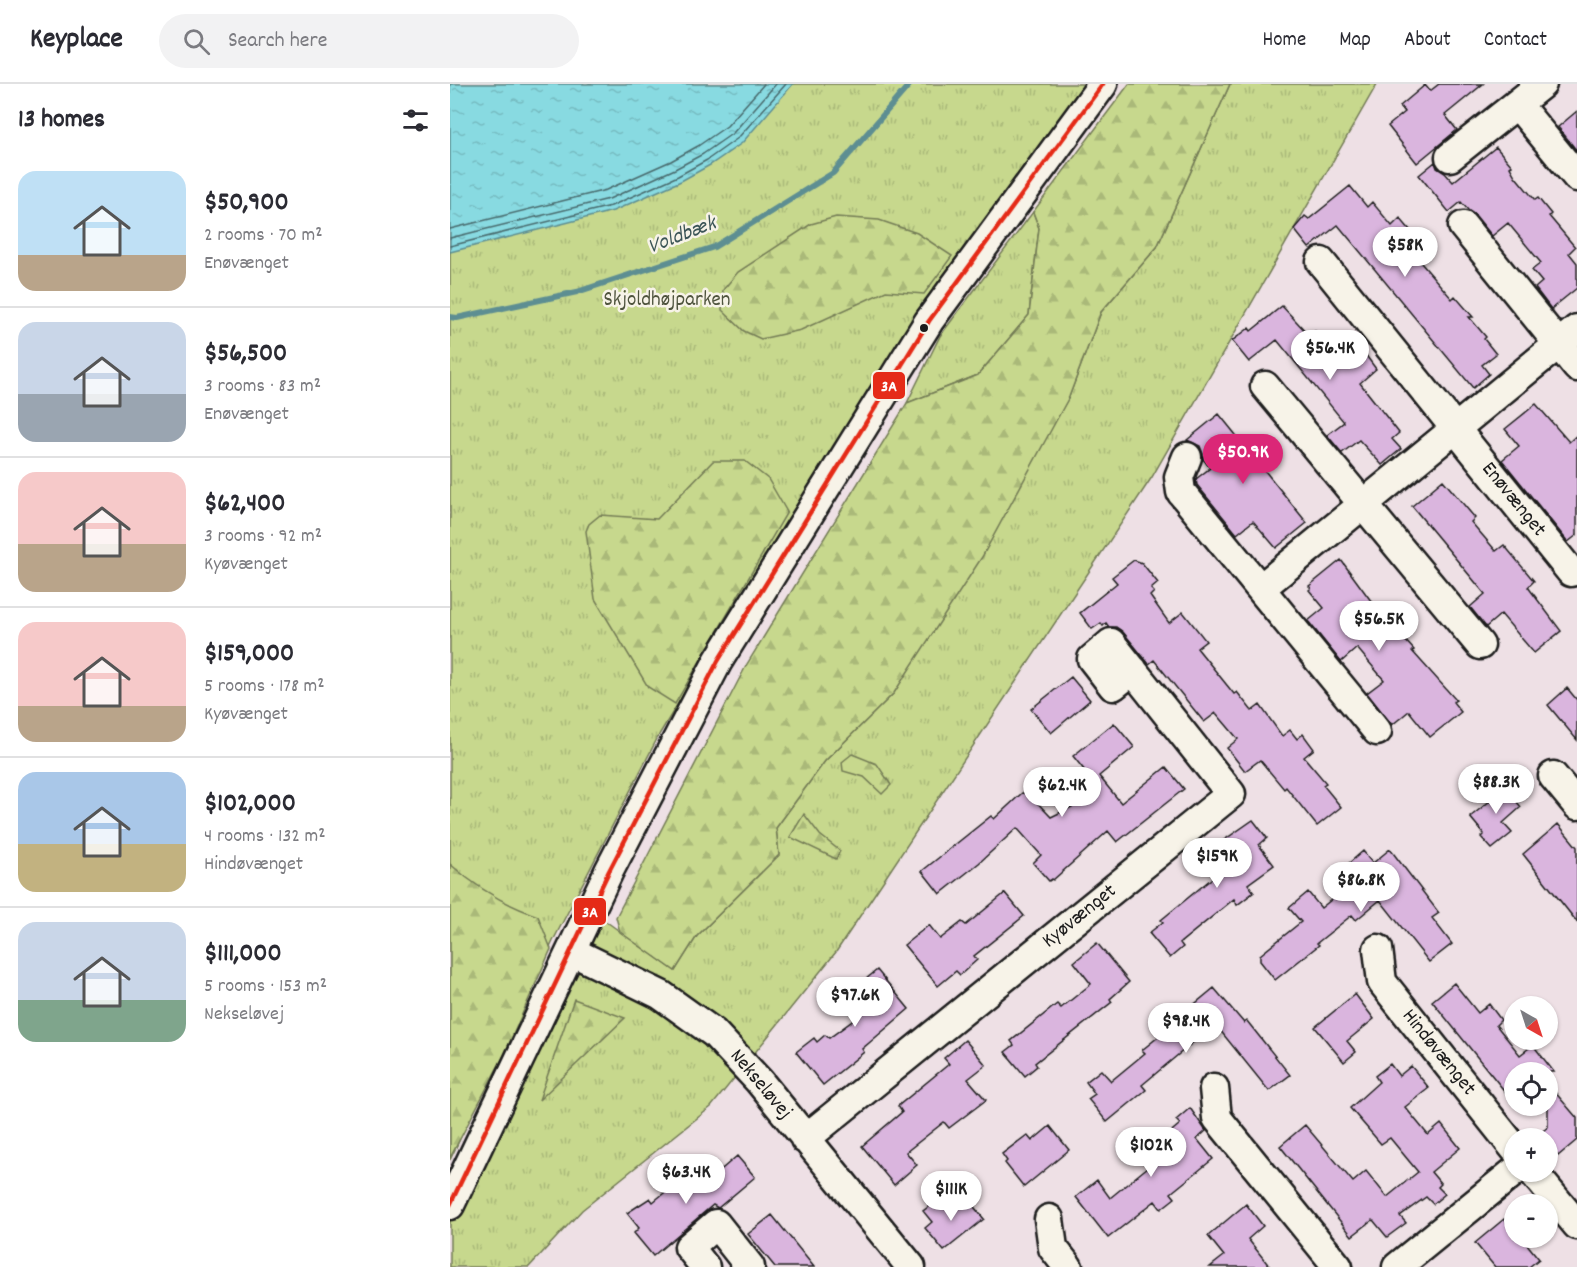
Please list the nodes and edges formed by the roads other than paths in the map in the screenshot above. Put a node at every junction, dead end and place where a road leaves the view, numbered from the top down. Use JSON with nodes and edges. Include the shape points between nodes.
{"nodes":[{"id":1,"x":1103,"y":84,"type":"edge"},
{"id":2,"x":1542,"y":84,"type":"edge"},
{"id":3,"x":1517,"y":104,"type":"junction"},
{"id":4,"x":1450,"y":157,"type":"dead end"},
{"id":5,"x":1577,"y":177,"type":"edge"},
{"id":6,"x":1463,"y":226,"type":"dead end"},
{"id":7,"x":1321,"y":262,"type":"dead end"},
{"id":8,"x":1568,"y":337,"type":"edge"},
{"id":9,"x":1577,"y":367,"type":"edge"},
{"id":10,"x":1265,"y":386,"type":"dead end"},
{"id":11,"x":1456,"y":429,"type":"junction"},
{"id":12,"x":1187,"y":457,"type":"dead end"},
{"id":13,"x":1363,"y":505,"type":"junction"},
{"id":14,"x":1571,"y":572,"type":"dead end"},
{"id":15,"x":1261,"y":588,"type":"junction"},
{"id":16,"x":1480,"y":645,"type":"dead end"},
{"id":17,"x":1133,"y":670,"type":"dead end"},
{"id":18,"x":1377,"y":731,"type":"dead end"},
{"id":19,"x":1553,"y":776,"type":"dead end"},
{"id":20,"x":1577,"y":805,"type":"edge"},
{"id":21,"x":1378,"y":950,"type":"dead end"},
{"id":22,"x":571,"y":951,"type":"junction"},
{"id":23,"x":1214,"y":1088,"type":"dead end"},
{"id":24,"x":1504,"y":1135,"type":"edge"},
{"id":25,"x":805,"y":1139,"type":"junction"},
{"id":26,"x":1504,"y":1180,"type":"edge"},
{"id":27,"x":1541,"y":1182,"type":"edge"},
{"id":28,"x":450,"y":1204,"type":"edge"},
{"id":29,"x":1049,"y":1219,"type":"dead end"},
{"id":30,"x":1577,"y":1225,"type":"edge"},
{"id":31,"x":705,"y":1267,"type":"edge"},
{"id":32,"x":750,"y":1267,"type":"edge"},
{"id":33,"x":911,"y":1267,"type":"edge"},
{"id":34,"x":1068,"y":1267,"type":"edge"},
{"id":35,"x":1338,"y":1267,"type":"edge"},
{"id":36,"x":1397,"y":1267,"type":"edge"}],
"edges":[{"from":1,"to":22,"type":"street","via":[[929,321],[724,651]]},
{"from":2,"to":3,"type":"street"},
{"from":3,"to":4,"type":"street"},
{"from":3,"to":5,"type":"street"},
{"from":6,"to":8,"type":"street"},
{"from":7,"to":11,"type":"street","name":"Enøvænget"},
{"from":8,"to":9,"type":"street"},
{"from":8,"to":11,"type":"street"},
{"from":10,"to":13,"type":"street"},
{"from":11,"to":13,"type":"street"},
{"from":11,"to":14,"type":"street","name":"Enøvænget"},
{"from":12,"to":15,"type":"street","via":[[1179,477],[1181,492]]},
{"from":13,"to":15,"type":"street"},
{"from":13,"to":16,"type":"street"},
{"from":15,"to":18,"type":"street"},
{"from":17,"to":25,"type":"street","name":"Kyøvænget","via":[[1232,794]]},
{"from":19,"to":20,"type":"street"},
{"from":21,"to":24,"type":"street","name":"Hindøvænget","via":[[1382,982]]},
{"from":22,"to":25,"type":"street","name":"Nekseløvej","via":[[661,995],[714,1033]]},
{"from":22,"to":28,"type":"street"},
{"from":23,"to":35,"type":"street","via":[[1217,1118]]},
{"from":25,"to":33,"type":"street","name":"Nekseløvej"},
{"from":26,"to":36,"type":"street"},
{"from":27,"to":30,"type":"street"},
{"from":29,"to":34,"type":"street","via":[[1053,1248]]},
{"from":31,"to":32,"type":"street","via":[[689,1247],[716,1224]]}]}
